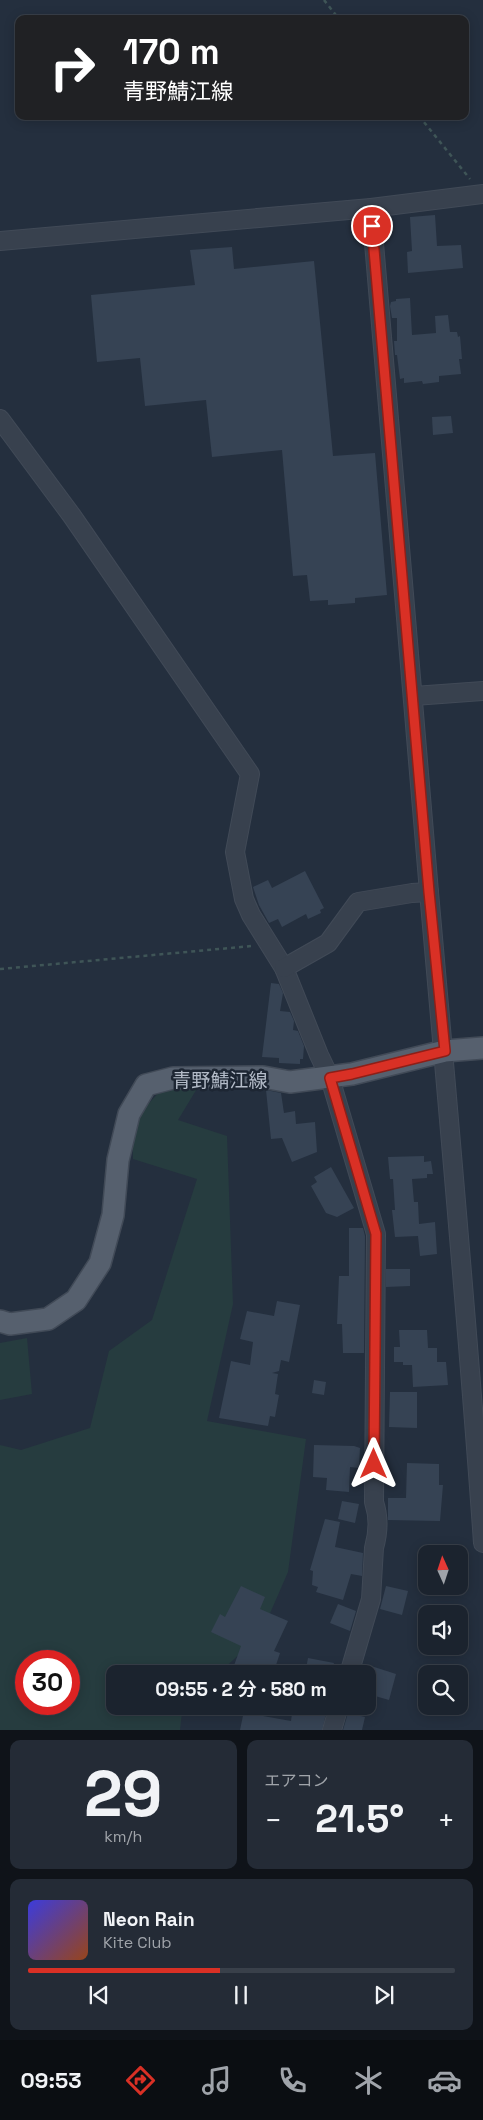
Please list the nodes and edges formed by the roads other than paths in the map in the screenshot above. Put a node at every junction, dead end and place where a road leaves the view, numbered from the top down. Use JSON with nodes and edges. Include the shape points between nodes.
{"nodes":[{"id":1,"x":482,"y":194,"type":"edge"},
{"id":2,"x":371,"y":208,"type":"junction"},
{"id":3,"x":0,"y":240,"type":"edge"},
{"id":4,"x":0,"y":420,"type":"edge"},
{"id":5,"x":483,"y":691,"type":"edge"},
{"id":6,"x":414,"y":696,"type":"junction"},
{"id":7,"x":429,"y":892,"type":"junction"},
{"id":8,"x":284,"y":968,"type":"junction"},
{"id":9,"x":483,"y":1048,"type":"edge"},
{"id":10,"x":445,"y":1051,"type":"junction"},
{"id":11,"x":330,"y":1078,"type":"junction"},
{"id":12,"x":0,"y":1321,"type":"edge"},
{"id":13,"x":483,"y":1543,"type":"edge"},
{"id":14,"x":352,"y":1665,"type":"edge"},
{"id":15,"x":336,"y":1715,"type":"edge"},
{"id":16,"x":332,"y":1730,"type":"edge"}],
"edges":[{"from":1,"to":2,"type":"street"},
{"from":2,"to":3,"type":"street"},
{"from":2,"to":6,"type":"street"},
{"from":4,"to":8,"type":"street","via":[[72,516],[250,774],[235,852],[244,899],[261,945]]},
{"from":5,"to":6,"type":"street"},
{"from":6,"to":7,"type":"street"},
{"from":7,"to":8,"type":"street","via":[[358,902],[328,943]]},
{"from":7,"to":10,"type":"street"},
{"from":8,"to":11,"type":"street"},
{"from":9,"to":10,"type":"main road","name":"青野鯖江線"},
{"from":10,"to":11,"type":"main road","name":"青野鯖江線"},
{"from":10,"to":13,"type":"street"},
{"from":11,"to":12,"type":"main road","name":"青野鯖江線","via":[[290,1082],[263,1077],[173,1078],[146,1085],[129,1114],[118,1160],[113,1215],[100,1263],[76,1300],[48,1319],[10,1324]]},
{"from":11,"to":14,"type":"street","via":[[376,1234],[376,1541],[371,1598]]},
{"from":15,"to":16,"type":"street"}]}
